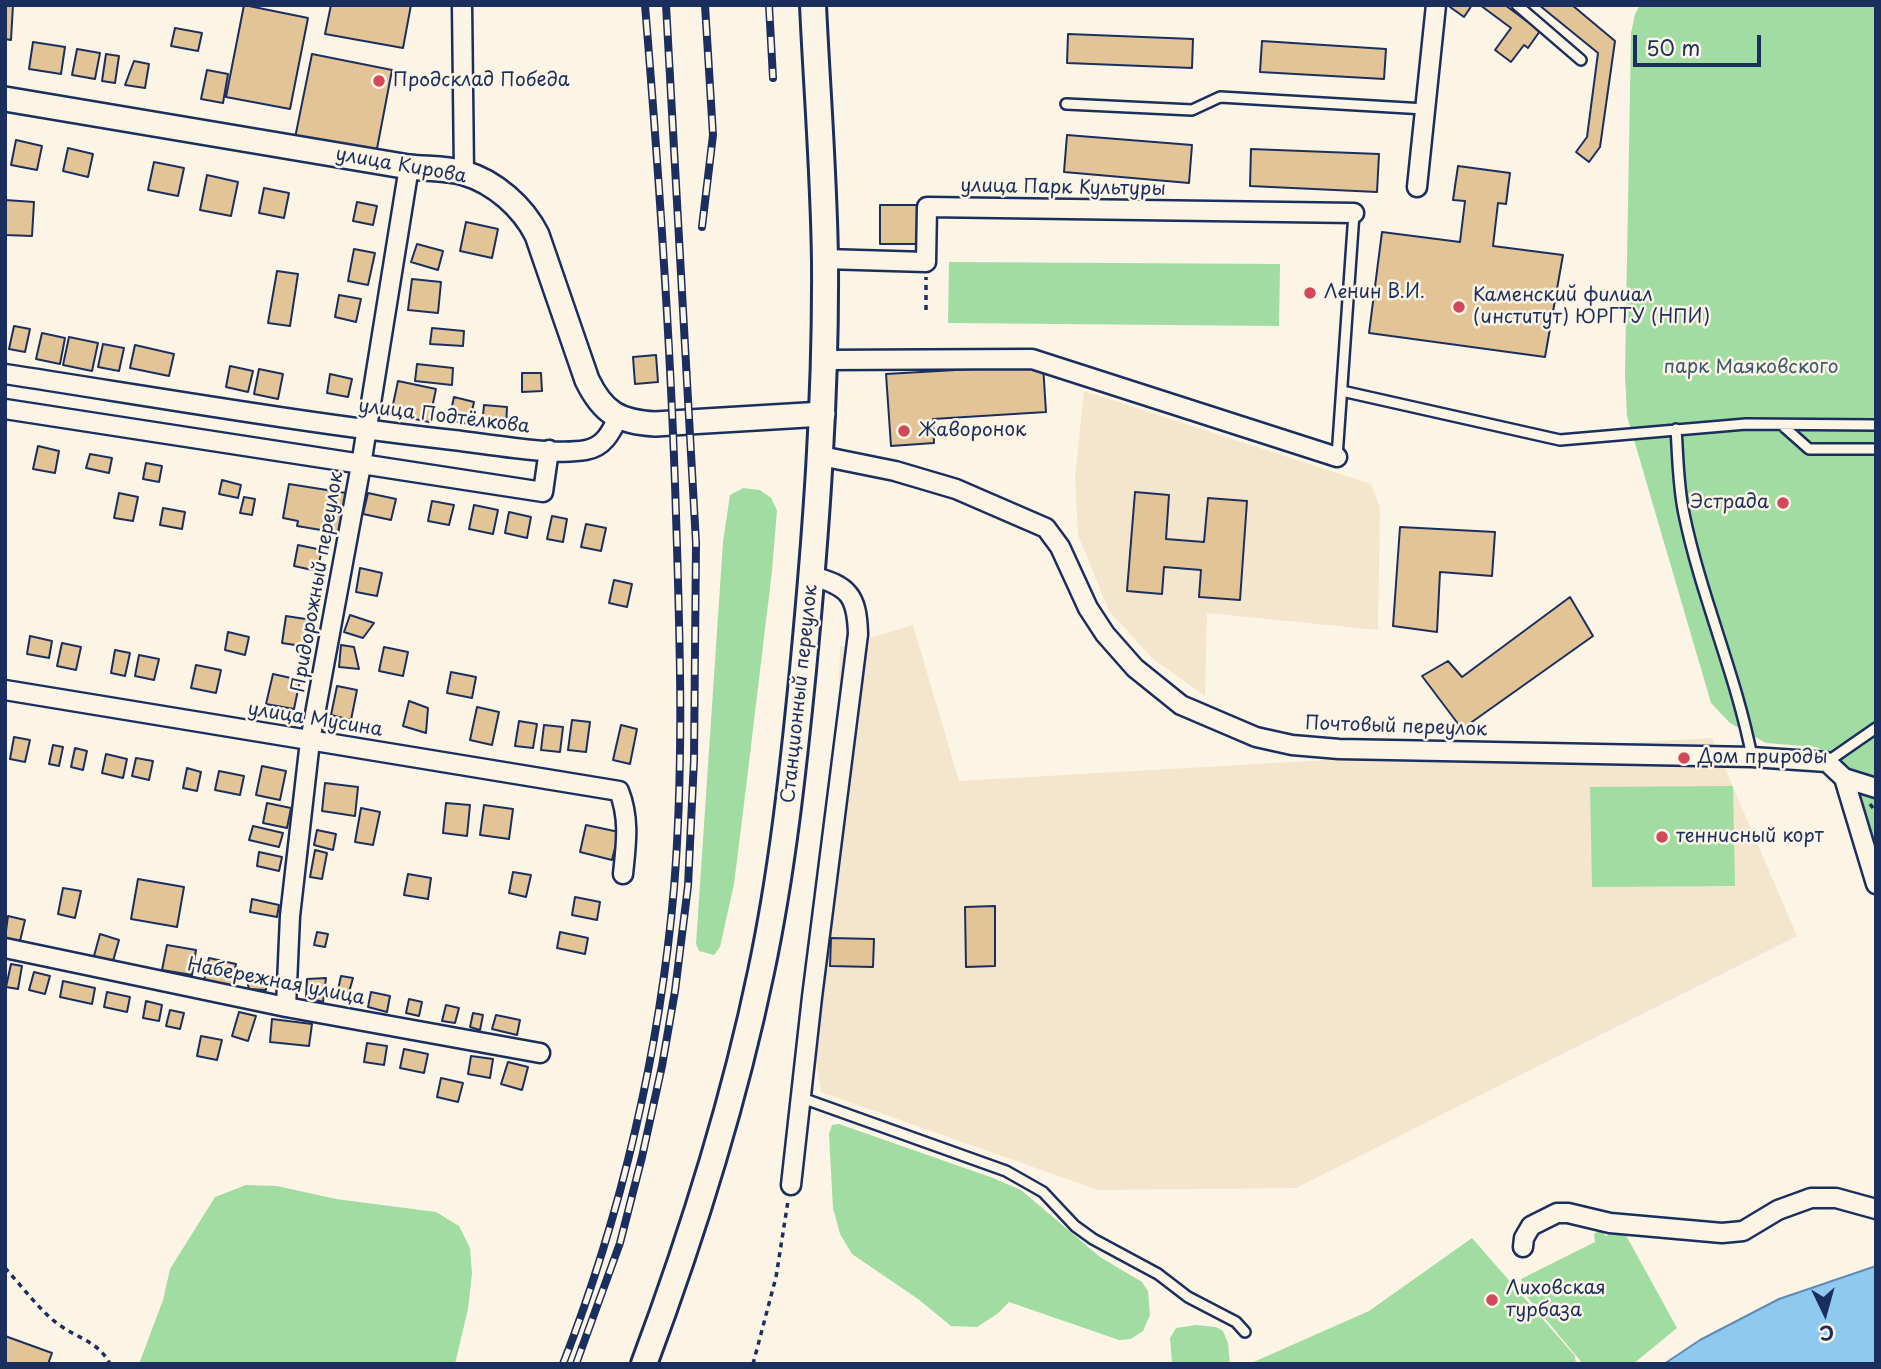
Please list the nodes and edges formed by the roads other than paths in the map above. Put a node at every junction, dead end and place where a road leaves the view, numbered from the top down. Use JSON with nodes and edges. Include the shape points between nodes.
{"nodes":[{"id":1,"x":462,"y":5,"type":"edge"},
{"id":2,"x":813,"y":5,"type":"edge"},
{"id":3,"x":1436,"y":5,"type":"edge"},
{"id":4,"x":1517,"y":5,"type":"edge"},
{"id":5,"x":1581,"y":60,"type":"dead end"},
{"id":6,"x":5,"y":99,"type":"edge"},
{"id":7,"x":1066,"y":104,"type":"dead end"},
{"id":8,"x":1425,"y":109,"type":"junction"},
{"id":9,"x":409,"y":167,"type":"junction"},
{"id":10,"x":464,"y":173,"type":"junction"},
{"id":11,"x":1417,"y":187,"type":"dead end"},
{"id":12,"x":1354,"y":213,"type":"joint"},
{"id":13,"x":825,"y":259,"type":"junction"},
{"id":14,"x":824,"y":360,"type":"junction"},
{"id":15,"x":5,"y":374,"type":"edge"},
{"id":16,"x":1342,"y":391,"type":"junction"},
{"id":17,"x":5,"y":409,"type":"edge"},
{"id":18,"x":823,"y":414,"type":"junction"},
{"id":19,"x":618,"y":418,"type":"junction"},
{"id":20,"x":1782,"y":425,"type":"junction"},
{"id":21,"x":1876,"y":425,"type":"edge"},
{"id":22,"x":1676,"y":429,"type":"junction"},
{"id":23,"x":367,"y":430,"type":"junction"},
{"id":24,"x":1876,"y":449,"type":"edge"},
{"id":25,"x":548,"y":450,"type":"junction"},
{"id":26,"x":821,"y":456,"type":"junction"},
{"id":27,"x":1337,"y":457,"type":"joint"},
{"id":28,"x":361,"y":465,"type":"junction"},
{"id":29,"x":812,"y":576,"type":"junction"},
{"id":30,"x":5,"y":690,"type":"edge"},
{"id":31,"x":1876,"y":728,"type":"edge"},
{"id":32,"x":310,"y":741,"type":"junction"},
{"id":33,"x":1752,"y":757,"type":"junction"},
{"id":34,"x":1827,"y":762,"type":"junction"},
{"id":35,"x":1844,"y":778,"type":"junction"},
{"id":36,"x":1876,"y":788,"type":"edge"},
{"id":37,"x":623,"y":874,"type":"dead end"},
{"id":38,"x":1876,"y":884,"type":"edge"},
{"id":39,"x":5,"y":948,"type":"edge"},
{"id":40,"x":286,"y":1007,"type":"junction"},
{"id":41,"x":540,"y":1053,"type":"dead end"},
{"id":42,"x":802,"y":1098,"type":"junction"},
{"id":43,"x":791,"y":1185,"type":"road end"},
{"id":44,"x":1876,"y":1209,"type":"edge"},
{"id":45,"x":1523,"y":1247,"type":"dead end"},
{"id":46,"x":1245,"y":1332,"type":"dead end"},
{"id":47,"x":644,"y":1364,"type":"edge"}],
"edges":[{"from":1,"to":10,"type":"street"},
{"from":2,"to":13,"type":"main road","name":"Станционный переулок"},
{"from":3,"to":8,"type":"street"},
{"from":4,"to":5,"type":"lane"},
{"from":6,"to":9,"type":"street","name":"улица Кирова"},
{"from":7,"to":8,"type":"lane","via":[[1192,110],[1220,97]]},
{"from":8,"to":11,"type":"street"},
{"from":9,"to":10,"type":"street","name":"улица Кирова"},
{"from":9,"to":23,"type":"street","name":"Придорожный переулок"},
{"from":10,"to":19,"type":"street","name":"улица Кирова","via":[[503,194],[528,219],[587,380],[595,397]]},
{"from":12,"to":13,"type":"street","name":"улица Парк Культуры","via":[[927,207],[926,262]]},
{"from":12,"to":16,"type":"lane"},
{"from":13,"to":14,"type":"main road","name":"Станционный переулок"},
{"from":14,"to":18,"type":"main road","name":"Станционный переулок"},
{"from":14,"to":27,"type":"street","via":[[1032,359]]},
{"from":15,"to":23,"type":"street","name":"улица Подтёлкова"},
{"from":16,"to":22,"type":"lane","via":[[1560,440]]},
{"from":16,"to":27,"type":"lane"},
{"from":17,"to":28,"type":"street","name":"улица Подтёлкова"},
{"from":18,"to":19,"type":"street","via":[[655,424]]},
{"from":18,"to":26,"type":"main road","name":"Станционный переулок"},
{"from":19,"to":25,"type":"street","via":[[599,445],[587,450]]},
{"from":20,"to":21,"type":"lane"},
{"from":20,"to":22,"type":"lane"},
{"from":20,"to":24,"type":"lane","via":[[1809,449]]},
{"from":22,"to":33,"type":"lane","via":[[1684,514]]},
{"from":23,"to":25,"type":"street","name":"улица Подтёлкова"},
{"from":23,"to":28,"type":"street","name":"Придорожный переулок"},
{"from":25,"to":28,"type":"street","name":"улица Подтёлкова","via":[[543,492]]},
{"from":26,"to":29,"type":"main road","name":"Станционный переулок"},
{"from":26,"to":33,"type":"street","name":"Почтовый переулок","via":[[957,489],[1046,528],[1088,608],[1135,668],[1181,705],[1256,737],[1339,749]]},
{"from":28,"to":32,"type":"street","name":"Придорожный переулок"},
{"from":29,"to":42,"type":"street","via":[[835,582],[852,597],[859,634]]},
{"from":29,"to":47,"type":"main road","name":"Станционный переулок","via":[[794,762],[762,970],[725,1121]]},
{"from":30,"to":32,"type":"street","name":"улица Мусина"},
{"from":31,"to":34,"type":"lane"},
{"from":32,"to":37,"type":"street","name":"улица Мусина","via":[[619,791],[628,829]]},
{"from":32,"to":40,"type":"street","name":"Придорожный переулок","via":[[290,916]]},
{"from":33,"to":34,"type":"street","name":"Почтовый переулок"},
{"from":34,"to":35,"type":"street"},
{"from":35,"to":36,"type":"street"},
{"from":35,"to":38,"type":"street"},
{"from":39,"to":40,"type":"street","name":"Набережная улица"},
{"from":40,"to":41,"type":"street","name":"Набережная улица"},
{"from":42,"to":43,"type":"street"},
{"from":42,"to":46,"type":"lane","via":[[1006,1171],[1043,1192],[1093,1240],[1157,1274]]},
{"from":44,"to":45,"type":"street","via":[[1836,1198],[1811,1198],[1778,1210],[1743,1231],[1722,1233],[1610,1223],[1557,1213],[1531,1226]]}]}
